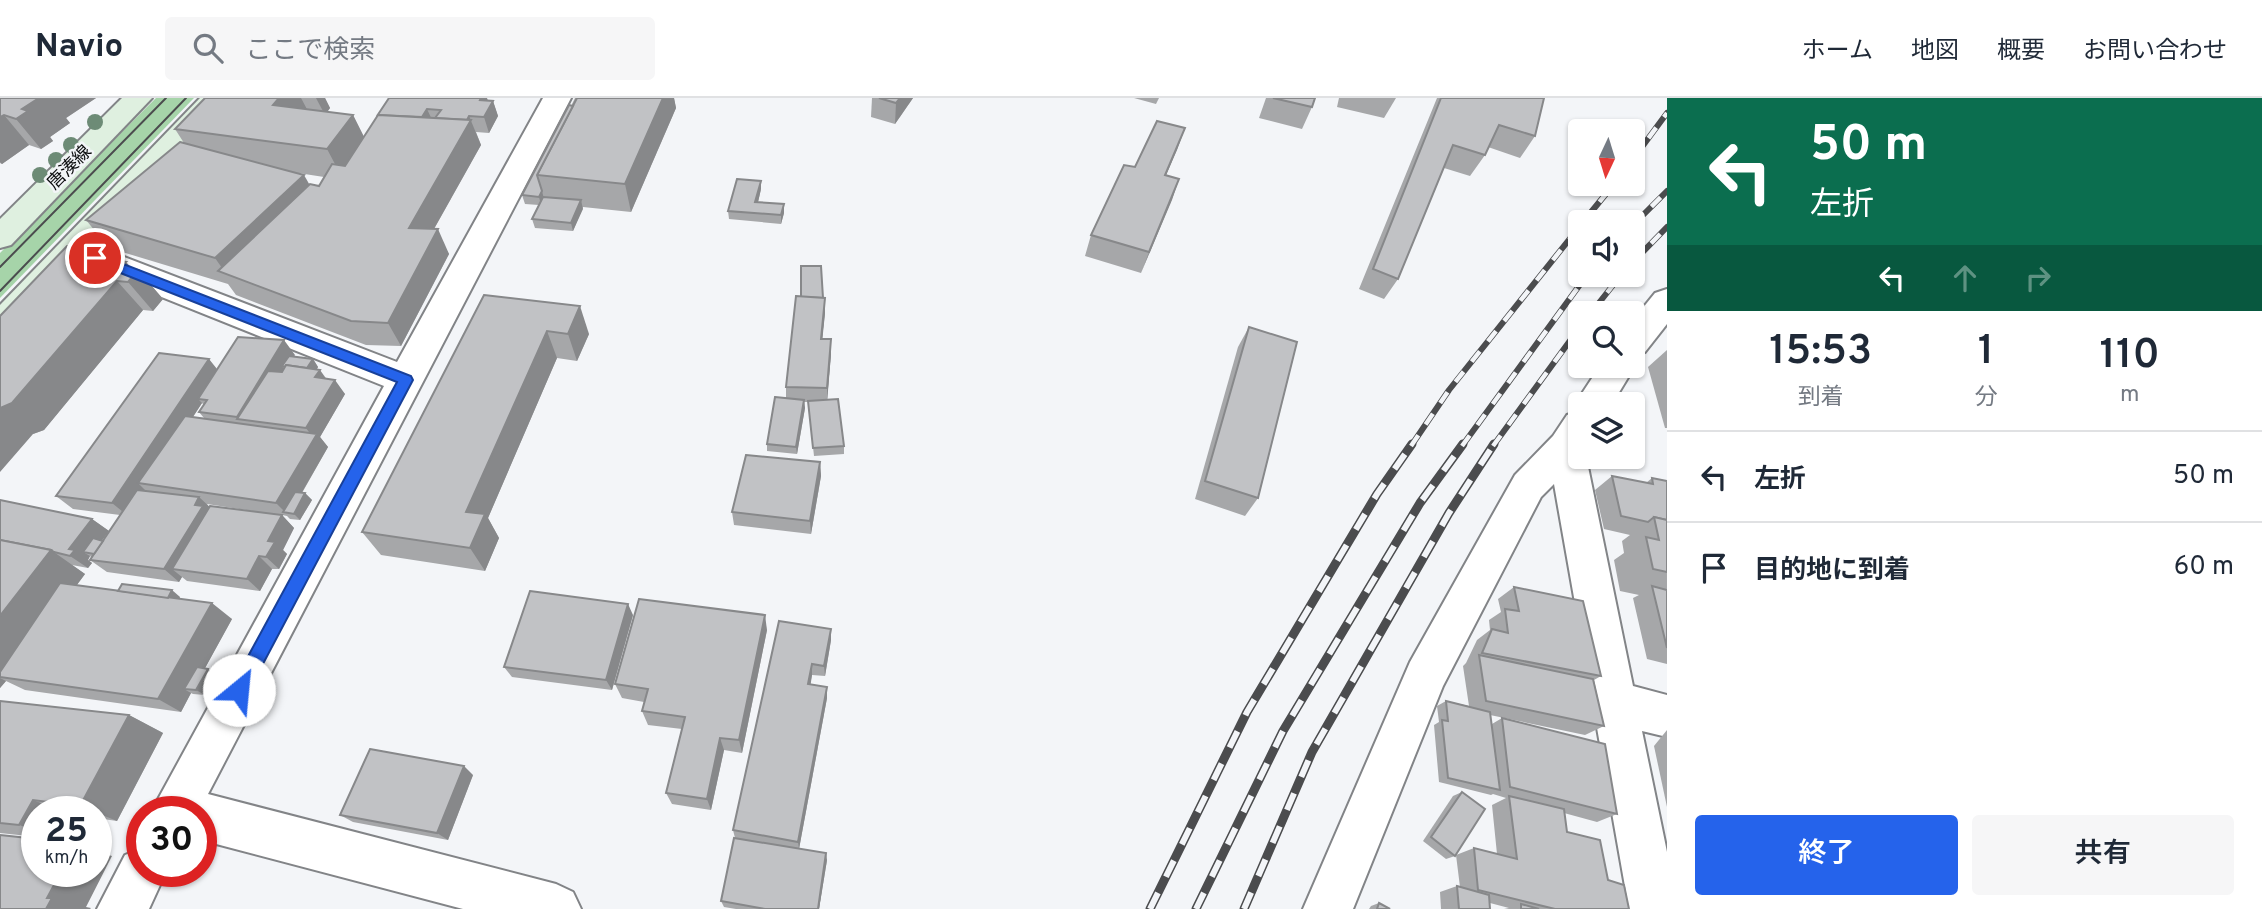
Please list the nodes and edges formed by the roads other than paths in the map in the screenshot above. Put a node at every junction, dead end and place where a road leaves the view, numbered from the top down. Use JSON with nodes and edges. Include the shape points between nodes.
{"nodes":[{"id":1,"x":138,"y":98,"type":"edge"},
{"id":2,"x":215,"y":98,"type":"edge"},
{"id":3,"x":556,"y":98,"type":"edge"},
{"id":4,"x":5,"y":224,"type":"edge"},
{"id":5,"x":72,"y":249,"type":"junction"},
{"id":6,"x":1667,"y":301,"type":"edge"},
{"id":7,"x":0,"y":326,"type":"edge"},
{"id":8,"x":1645,"y":329,"type":"edge"},
{"id":9,"x":1645,"y":347,"type":"edge"},
{"id":10,"x":1667,"y":352,"type":"edge"},
{"id":11,"x":406,"y":380,"type":"junction"},
{"id":12,"x":1568,"y":442,"type":"edge"},
{"id":13,"x":1578,"y":469,"type":"edge"},
{"id":14,"x":1615,"y":703,"type":"junction"},
{"id":15,"x":1667,"y":716,"type":"edge"},
{"id":16,"x":192,"y":796,"type":"edge"},
{"id":17,"x":217,"y":821,"type":"edge"},
{"id":18,"x":134,"y":887,"type":"edge"},
{"id":19,"x":122,"y":909,"type":"edge"},
{"id":20,"x":556,"y":909,"type":"edge"},
{"id":21,"x":1328,"y":909,"type":"edge"},
{"id":22,"x":1654,"y":909,"type":"edge"}],
"edges":[{"from":1,"to":4,"type":"street","name":"唐湊線"},
{"from":2,"to":5,"type":"street"},
{"from":3,"to":11,"type":"street"},
{"from":5,"to":7,"type":"street"},
{"from":5,"to":11,"type":"street"},
{"from":6,"to":8,"type":"street"},
{"from":9,"to":10,"type":"street"},
{"from":11,"to":16,"type":"street"},
{"from":12,"to":21,"type":"street","via":[[1528,486],[1425,676]]},
{"from":13,"to":14,"type":"street"},
{"from":14,"to":15,"type":"street"},
{"from":14,"to":22,"type":"street"},
{"from":17,"to":20,"type":"street"},
{"from":18,"to":19,"type":"street"}]}
